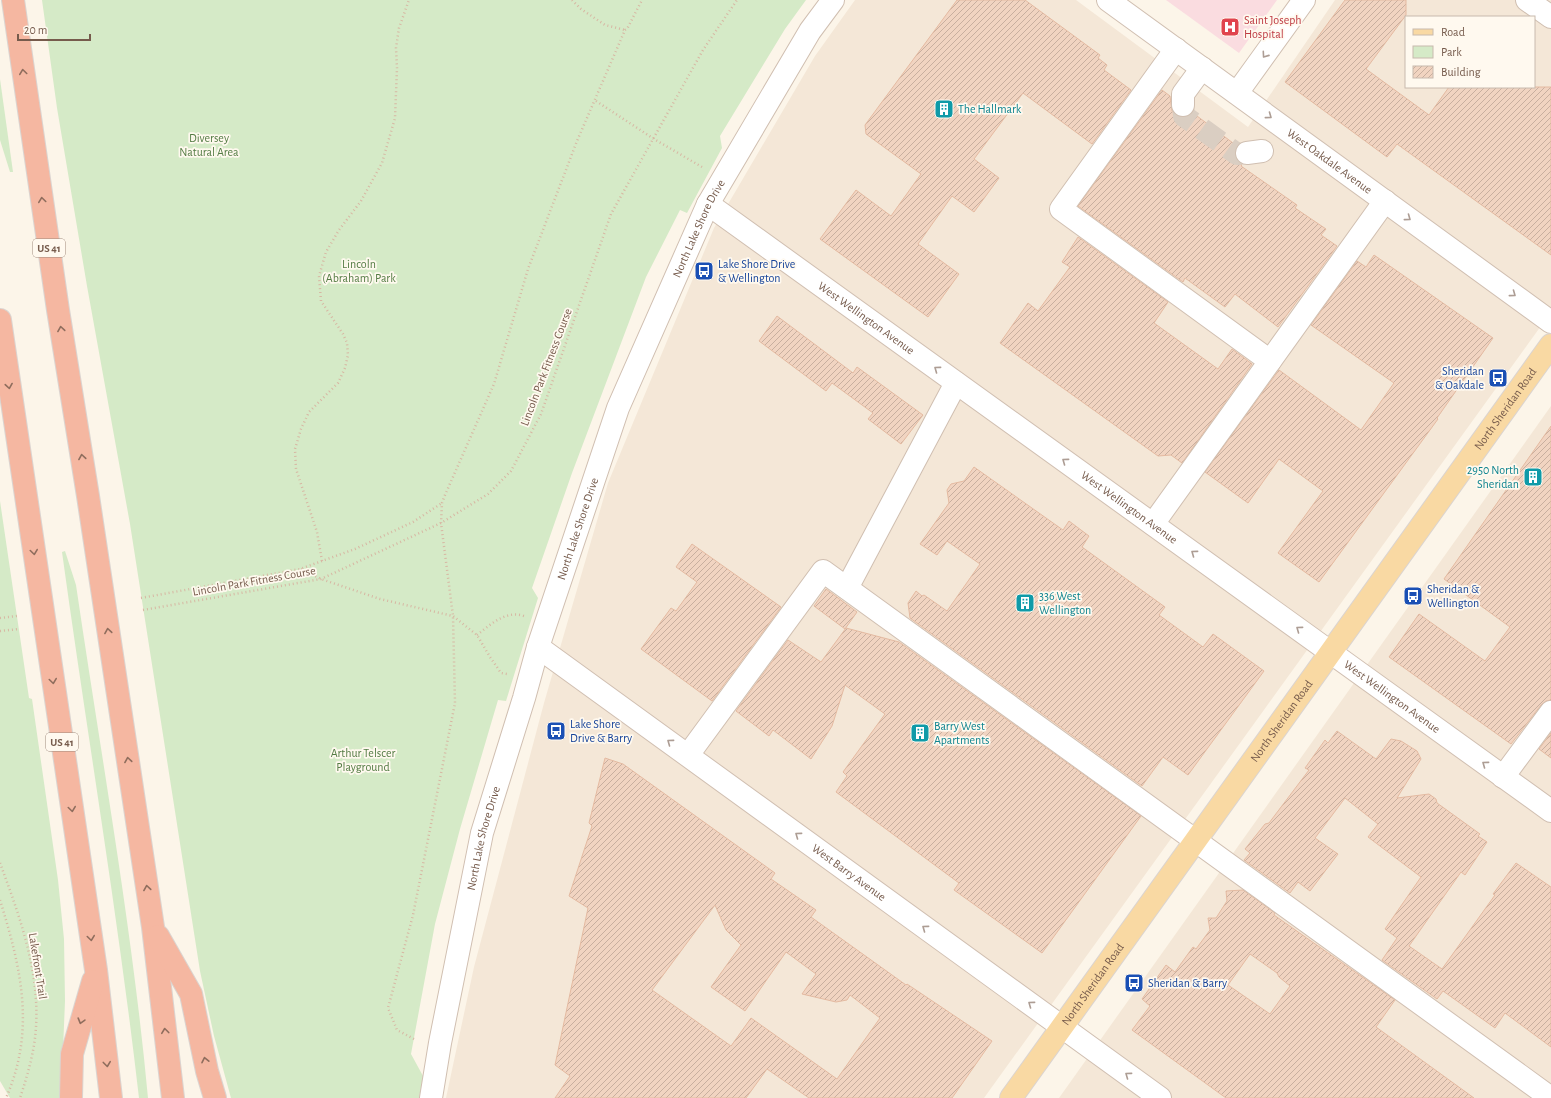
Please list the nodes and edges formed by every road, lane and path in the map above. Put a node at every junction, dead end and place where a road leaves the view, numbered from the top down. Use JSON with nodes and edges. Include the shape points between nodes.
{"nodes":[{"id":1,"x":13,"y":0,"type":"edge"},
{"id":2,"x":409,"y":0,"type":"edge"},
{"id":3,"x":572,"y":0,"type":"edge"},
{"id":4,"x":642,"y":0,"type":"edge"},
{"id":5,"x":737,"y":0,"type":"edge"},
{"id":6,"x":832,"y":0,"type":"edge"},
{"id":7,"x":1108,"y":0,"type":"edge"},
{"id":8,"x":1304,"y":0,"type":"edge"},
{"id":9,"x":1527,"y":0,"type":"edge"},
{"id":10,"x":1551,"y":17,"type":"edge"},
{"id":11,"x":625,"y":30,"type":"junction"},
{"id":12,"x":1176,"y":49,"type":"junction"},
{"id":13,"x":1202,"y":68,"type":"junction"},
{"id":14,"x":1237,"y":93,"type":"junction"},
{"id":15,"x":596,"y":101,"type":"junction"},
{"id":16,"x":1183,"y":106,"type":"tunnel mouth"},
{"id":17,"x":654,"y":140,"type":"junction"},
{"id":18,"x":709,"y":171,"type":"dead end"},
{"id":19,"x":1385,"y":201,"type":"junction"},
{"id":20,"x":708,"y":204,"type":"junction"},
{"id":21,"x":0,"y":320,"type":"edge"},
{"id":22,"x":1551,"y":322,"type":"edge"},
{"id":23,"x":1551,"y":345,"type":"edge"},
{"id":24,"x":1270,"y":361,"type":"junction"},
{"id":25,"x":956,"y":383,"type":"junction"},
{"id":26,"x":442,"y":503,"type":"junction"},
{"id":27,"x":441,"y":523,"type":"junction"},
{"id":28,"x":1152,"y":524,"type":"junction"},
{"id":29,"x":322,"y":560,"type":"junction"},
{"id":30,"x":300,"y":569,"type":"junction"},
{"id":31,"x":321,"y":579,"type":"junction"},
{"id":32,"x":847,"y":588,"type":"junction"},
{"id":33,"x":141,"y":598,"type":"dead end"},
{"id":34,"x":143,"y":610,"type":"dead end"},
{"id":35,"x":17,"y":616,"type":"dead end"},
{"id":36,"x":453,"y":616,"type":"junction"},
{"id":37,"x":527,"y":616,"type":"dead end"},
{"id":38,"x":0,"y":618,"type":"edge"},
{"id":39,"x":19,"y":629,"type":"dead end"},
{"id":40,"x":0,"y":631,"type":"edge"},
{"id":41,"x":477,"y":635,"type":"junction"},
{"id":42,"x":538,"y":647,"type":"junction"},
{"id":43,"x":1331,"y":652,"type":"junction"},
{"id":44,"x":514,"y":677,"type":"dead end"},
{"id":45,"x":1551,"y":712,"type":"edge"},
{"id":46,"x":688,"y":755,"type":"junction"},
{"id":47,"x":1503,"y":777,"type":"junction"},
{"id":48,"x":1551,"y":811,"type":"edge"},
{"id":49,"x":1196,"y":841,"type":"junction"},
{"id":50,"x":0,"y":863,"type":"edge"},
{"id":51,"x":0,"y":900,"type":"edge"},
{"id":52,"x":153,"y":927,"type":"junction"},
{"id":53,"x":96,"y":970,"type":"junction"},
{"id":54,"x":1062,"y":1027,"type":"junction"},
{"id":55,"x":414,"y":1039,"type":"dead end"},
{"id":56,"x":438,"y":1094,"type":"edge"},
{"id":57,"x":6,"y":1098,"type":"edge"},
{"id":58,"x":20,"y":1098,"type":"edge"},
{"id":59,"x":71,"y":1098,"type":"edge"},
{"id":60,"x":111,"y":1098,"type":"edge"},
{"id":61,"x":173,"y":1098,"type":"edge"},
{"id":62,"x":215,"y":1098,"type":"edge"},
{"id":63,"x":1011,"y":1098,"type":"edge"},
{"id":64,"x":1160,"y":1098,"type":"edge"},
{"id":65,"x":1551,"y":1098,"type":"edge"}],
"edges":[{"from":52,"to":1,"type":"highway","number":"US 41","one_way":true},
{"from":2,"to":29,"type":"path","via":[[399,28],[396,48],[395,118],[382,163],[361,201],[326,252],[319,276],[321,301],[343,334],[348,355],[338,383],[309,412],[295,449],[296,469],[317,532]]},
{"from":3,"to":11,"type":"path","via":[[605,25]]},
{"from":4,"to":11,"type":"path"},
{"from":5,"to":17,"type":"path","name":"Lincoln Park Fitness Course","via":[[703,50]]},
{"from":6,"to":20,"type":"street","name":"North Lake Shore Drive","via":[[810,31]]},
{"from":7,"to":12,"type":"street","name":"West Oakdale Avenue"},
{"from":8,"to":14,"type":"street","one_way":true},
{"from":9,"to":10,"type":"street"},
{"from":11,"to":15,"type":"path"},
{"from":12,"to":13,"type":"street","name":"West Oakdale Avenue"},
{"from":12,"to":24,"type":"street","via":[[1061,209]]},
{"from":13,"to":14,"type":"street","name":"West Oakdale Avenue"},
{"from":13,"to":16,"type":"street","via":[[1183,94]]},
{"from":14,"to":19,"type":"street","name":"West Oakdale Avenue","one_way":true},
{"from":15,"to":17,"type":"path"},
{"from":15,"to":26,"type":"path","via":[[577,141],[528,269],[494,384]]},
{"from":17,"to":18,"type":"path"},
{"from":17,"to":27,"type":"path","name":"Lincoln Park Fitness Course","via":[[611,214],[541,414],[511,471],[488,494]]},
{"from":19,"to":22,"type":"street","name":"West Oakdale Avenue","one_way":true},
{"from":19,"to":24,"type":"street"},
{"from":25,"to":20,"type":"street","name":"West Wellington Avenue","one_way":true},
{"from":20,"to":42,"type":"street","name":"North Lake Shore Drive","via":[[618,408]]},
{"from":21,"to":53,"type":"highway","number":"US 41","one_way":true},
{"from":23,"to":43,"type":"main road","name":"North Sheridan Road"},
{"from":24,"to":28,"type":"street"},
{"from":28,"to":25,"type":"street","name":"West Wellington Avenue","one_way":true},
{"from":25,"to":32,"type":"street"},
{"from":26,"to":27,"type":"path"},
{"from":26,"to":29,"type":"path","via":[[413,522],[355,549]]},
{"from":27,"to":31,"type":"path","name":"Lincoln Park Fitness Course"},
{"from":27,"to":36,"type":"path"},
{"from":43,"to":28,"type":"street","name":"West Wellington Avenue","one_way":true},
{"from":29,"to":30,"type":"path"},
{"from":30,"to":31,"type":"path"},
{"from":30,"to":33,"type":"path"},
{"from":31,"to":34,"type":"path","name":"Lincoln Park Fitness Course"},
{"from":31,"to":36,"type":"path","via":[[380,600]]},
{"from":32,"to":46,"type":"street","via":[[823,571]]},
{"from":32,"to":49,"type":"street"},
{"from":35,"to":38,"type":"path"},
{"from":36,"to":41,"type":"path"},
{"from":36,"to":55,"type":"path","via":[[455,703],[413,915],[388,1008],[397,1030]]},
{"from":37,"to":41,"type":"path","via":[[516,613],[498,619]]},
{"from":39,"to":40,"type":"path"},
{"from":41,"to":44,"type":"path","via":[[501,673]]},
{"from":46,"to":42,"type":"street","name":"West Barry Avenue","one_way":true},
{"from":42,"to":56,"type":"street","name":"North Lake Shore Drive","via":[[482,833],[440,1043]]},
{"from":47,"to":43,"type":"street","name":"West Wellington Avenue","one_way":true},
{"from":43,"to":49,"type":"main road","name":"North Sheridan Road"},
{"from":45,"to":47,"type":"street"},
{"from":54,"to":46,"type":"street","name":"West Barry Avenue","one_way":true},
{"from":47,"to":48,"type":"street","name":"West Wellington Avenue"},
{"from":49,"to":54,"type":"main road","name":"North Sheridan Road"},
{"from":49,"to":65,"type":"street"},
{"from":50,"to":58,"type":"path","name":"Lakefront Trail","via":[[28,946],[35,986],[34,1044],[29,1072]]},
{"from":51,"to":57,"type":"path","name":"Lakefront Trail","via":[[19,967],[23,1022],[22,1050]]},
{"from":61,"to":52,"type":"highway","number":"US 41","one_way":true},
{"from":62,"to":52,"type":"highway","one_way":true,"via":[[191,994]]},
{"from":53,"to":59,"type":"highway","one_way":true,"via":[[72,1054]]},
{"from":53,"to":60,"type":"highway","number":"US 41","one_way":true},
{"from":54,"to":63,"type":"main road","name":"North Sheridan Road"},
{"from":64,"to":54,"type":"street","name":"West Barry Avenue","one_way":true}]}
